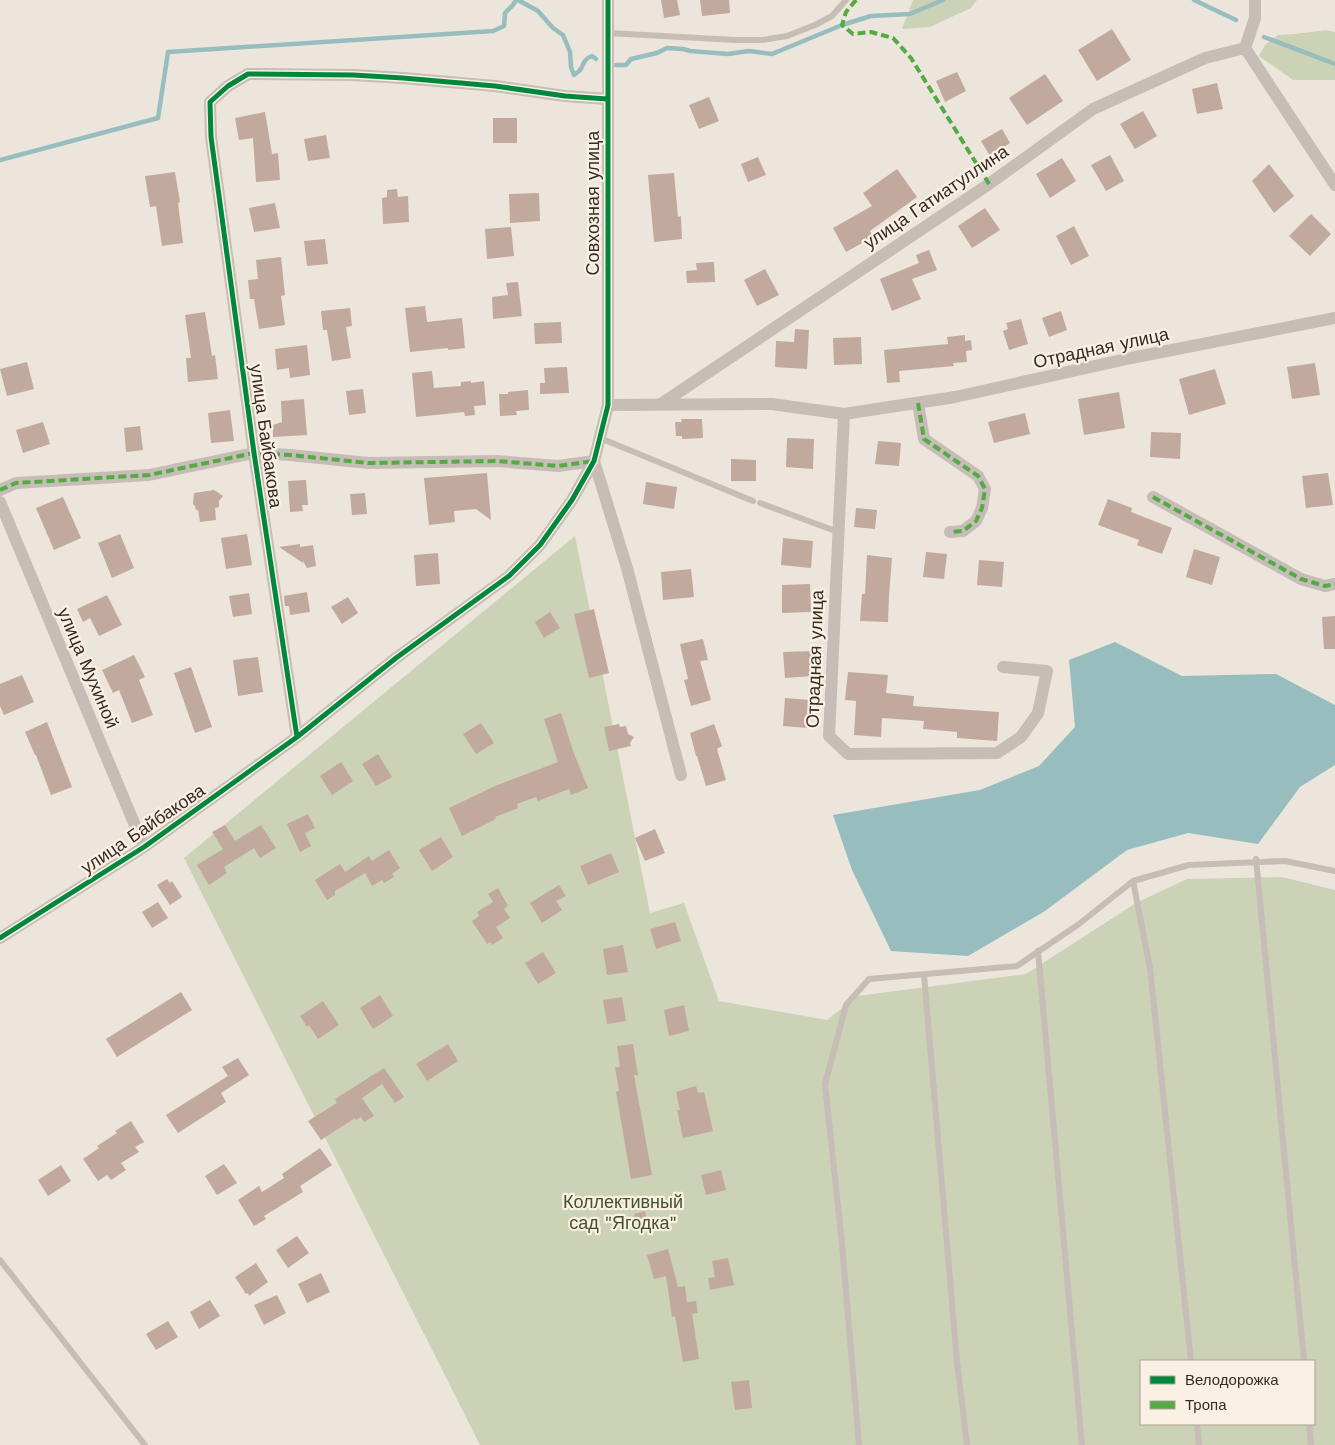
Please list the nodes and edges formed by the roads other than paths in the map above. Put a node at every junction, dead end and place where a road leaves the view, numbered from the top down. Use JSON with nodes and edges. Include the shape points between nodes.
{"nodes":[{"id":1,"x":608,"y":0,"type":"edge"},
{"id":2,"x":846,"y":0,"type":"edge"},
{"id":3,"x":1256,"y":0,"type":"edge"},
{"id":4,"x":608,"y":33,"type":"junction"},
{"id":5,"x":1245,"y":48,"type":"junction"},
{"id":6,"x":607,"y":99,"type":"junction"},
{"id":7,"x":1335,"y":185,"type":"edge"},
{"id":8,"x":1335,"y":318,"type":"edge"},
{"id":9,"x":918,"y":403,"type":"junction"},
{"id":10,"x":661,"y":404,"type":"junction"},
{"id":11,"x":608,"y":405,"type":"junction"},
{"id":12,"x":844,"y":414,"type":"junction"},
{"id":13,"x":600,"y":438,"type":"junction"},
{"id":14,"x":254,"y":454,"type":"junction"},
{"id":15,"x":594,"y":461,"type":"junction"},
{"id":16,"x":0,"y":490,"type":"edge"},
{"id":17,"x":1153,"y":497,"type":"dead end"},
{"id":18,"x":0,"y":502,"type":"edge"},
{"id":19,"x":838,"y":532,"type":"junction"},
{"id":20,"x":950,"y":532,"type":"dead end"},
{"id":21,"x":1335,"y":584,"type":"edge"},
{"id":22,"x":1003,"y":667,"type":"dead end"},
{"id":23,"x":297,"y":737,"type":"junction"},
{"id":24,"x":680,"y":775,"type":"dead end"},
{"id":25,"x":144,"y":847,"type":"junction"},
{"id":26,"x":1257,"y":860,"type":"junction"},
{"id":27,"x":1335,"y":871,"type":"edge"},
{"id":28,"x":1133,"y":881,"type":"junction"},
{"id":29,"x":0,"y":938,"type":"edge"},
{"id":30,"x":1038,"y":951,"type":"junction"},
{"id":31,"x":924,"y":975,"type":"junction"},
{"id":32,"x":0,"y":1260,"type":"edge"},
{"id":33,"x":1191,"y":1360,"type":"edge"},
{"id":34,"x":1304,"y":1360,"type":"edge"},
{"id":35,"x":1197,"y":1425,"type":"edge"},
{"id":36,"x":1310,"y":1425,"type":"edge"},
{"id":37,"x":145,"y":1445,"type":"edge"},
{"id":38,"x":859,"y":1445,"type":"edge"},
{"id":39,"x":967,"y":1445,"type":"edge"},
{"id":40,"x":1082,"y":1445,"type":"edge"},
{"id":41,"x":1199,"y":1445,"type":"edge"},
{"id":42,"x":1311,"y":1445,"type":"edge"}],
"edges":[{"from":1,"to":4,"type":"street","name":"Совхозная улица"},
{"from":2,"to":4,"type":"lane","via":[[832,16],[815,25],[787,36],[762,40]]},
{"from":3,"to":5,"type":"street","via":[[1255,18]]},
{"from":4,"to":6,"type":"street","name":"Совхозная улица"},
{"from":5,"to":7,"type":"street"},
{"from":5,"to":10,"type":"street","name":"улица Гатиатуллина","via":[[1205,58],[1093,108],[989,184]]},
{"from":6,"to":11,"type":"street","name":"Совхозная улица"},
{"from":6,"to":14,"type":"street","name":"улица Байбакова","via":[[403,78],[248,74],[210,102]]},
{"from":8,"to":9,"type":"street","name":"Отрадная улица"},
{"from":9,"to":12,"type":"street","name":"Отрадная улица"},
{"from":9,"to":20,"type":"street","via":[[924,439],[978,476],[985,489],[976,521],[963,531]]},
{"from":10,"to":11,"type":"street","name":"Отрадная улица"},
{"from":10,"to":12,"type":"street","name":"Отрадная улица","via":[[772,404]]},
{"from":11,"to":13,"type":"street","name":"улица Байбакова"},
{"from":12,"to":19,"type":"street","name":"Отрадная улица"},
{"from":13,"to":15,"type":"street","name":"улица Байбакова"},
{"from":13,"to":19,"type":"lane"},
{"from":14,"to":15,"type":"street","via":[[368,462],[497,461],[558,466]]},
{"from":14,"to":16,"type":"street","via":[[149,475],[16,483]]},
{"from":14,"to":23,"type":"street","name":"улица Байбакова"},
{"from":15,"to":23,"type":"street","name":"улица Байбакова","via":[[572,500],[540,545],[510,576],[396,658]]},
{"from":15,"to":24,"type":"street","via":[[627,568]]},
{"from":17,"to":21,"type":"street","via":[[1301,579],[1325,586]]},
{"from":18,"to":25,"type":"street","name":"улица Мухиной"},
{"from":19,"to":22,"type":"street","name":"Отрадная улица","via":[[829,736],[848,754],[997,753],[1020,737],[1038,712],[1047,671]]},
{"from":23,"to":25,"type":"street","name":"улица Байбакова"},
{"from":25,"to":29,"type":"street","name":"улица Байбакова"},
{"from":26,"to":27,"type":"lane","via":[[1285,860]]},
{"from":26,"to":28,"type":"lane","via":[[1189,865]]},
{"from":26,"to":34,"type":"lane"},
{"from":28,"to":30,"type":"lane","via":[[1079,924]]},
{"from":28,"to":33,"type":"lane","via":[[1150,968]]},
{"from":30,"to":31,"type":"lane","via":[[1017,966]]},
{"from":30,"to":40,"type":"lane"},
{"from":31,"to":38,"type":"lane","via":[[869,979],[846,1005],[825,1084]]},
{"from":31,"to":39,"type":"lane"},
{"from":32,"to":37,"type":"lane"},
{"from":35,"to":41,"type":"lane"},
{"from":36,"to":42,"type":"lane"}]}
